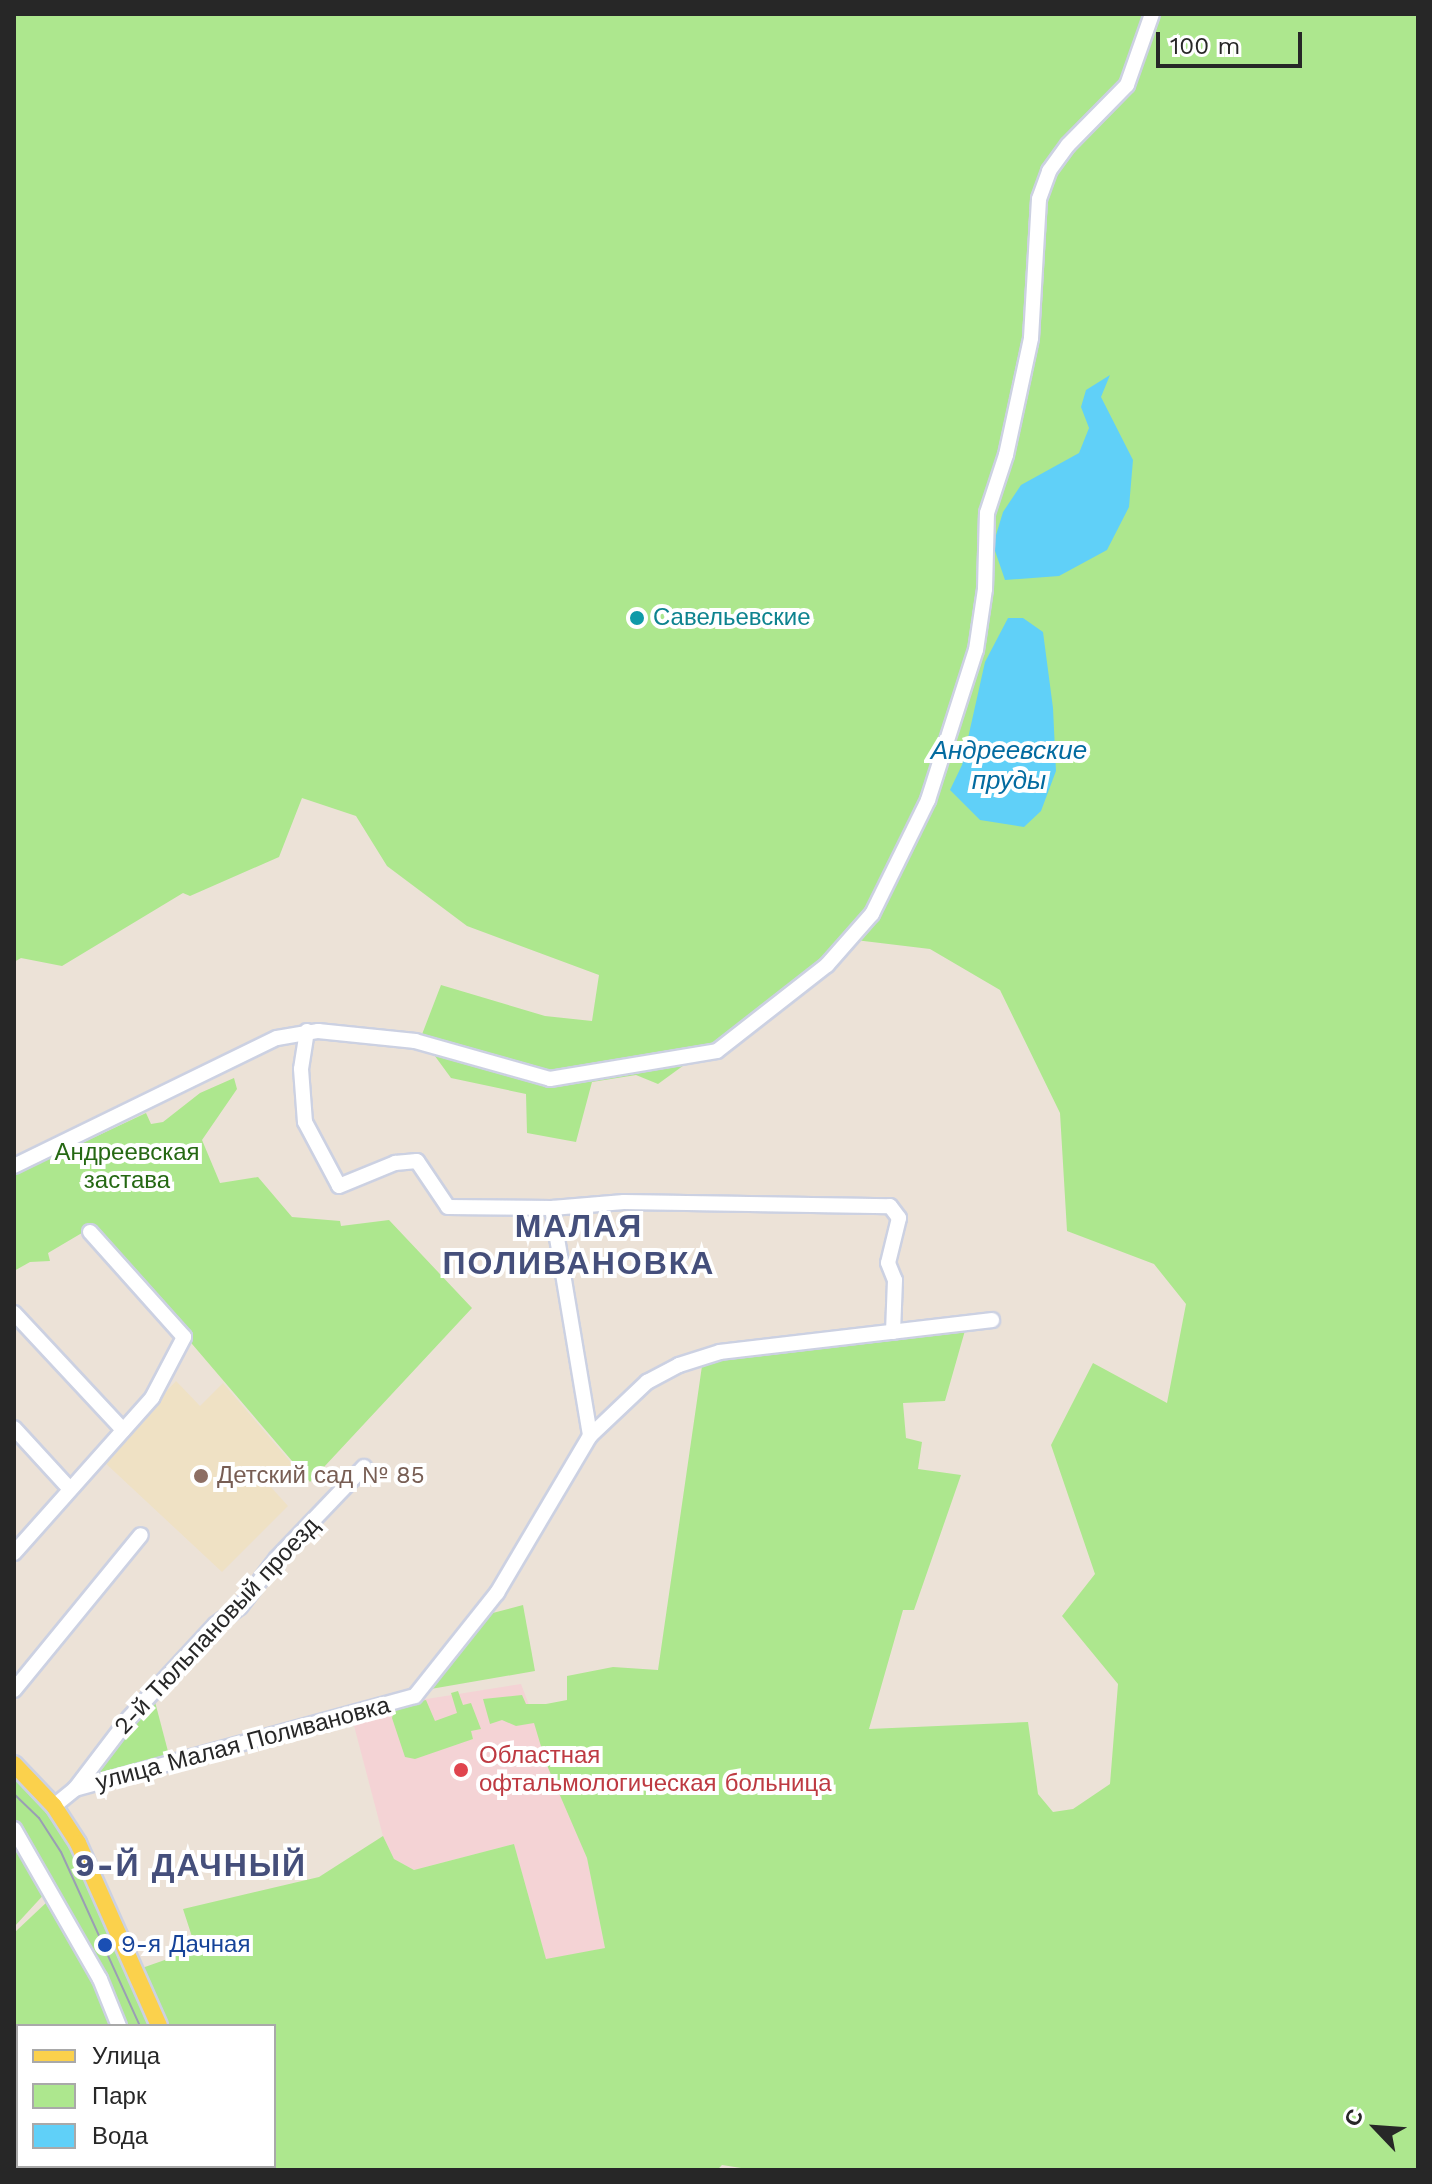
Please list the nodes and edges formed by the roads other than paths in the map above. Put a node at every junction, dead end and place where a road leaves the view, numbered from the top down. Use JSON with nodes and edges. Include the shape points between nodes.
{"nodes":[{"id":1,"x":1152,"y":14,"type":"edge"},
{"id":2,"x":307,"y":1031,"type":"junction"},
{"id":3,"x":14,"y":1166,"type":"edge"},
{"id":4,"x":552,"y":1208,"type":"junction"},
{"id":5,"x":90,"y":1232,"type":"dead end"},
{"id":6,"x":14,"y":1313,"type":"edge"},
{"id":7,"x":992,"y":1320,"type":"dead end"},
{"id":8,"x":893,"y":1332,"type":"junction"},
{"id":9,"x":14,"y":1428,"type":"edge"},
{"id":10,"x":123,"y":1430,"type":"junction"},
{"id":11,"x":590,"y":1436,"type":"junction"},
{"id":12,"x":364,"y":1467,"type":"dead end"},
{"id":13,"x":68,"y":1487,"type":"junction"},
{"id":14,"x":141,"y":1535,"type":"dead end"},
{"id":15,"x":14,"y":1553,"type":"edge"},
{"id":16,"x":14,"y":1690,"type":"edge"},
{"id":17,"x":14,"y":1764,"type":"edge"},
{"id":18,"x":75,"y":1789,"type":"junction"},
{"id":19,"x":54,"y":1806,"type":"junction"},
{"id":20,"x":14,"y":1829,"type":"edge"},
{"id":21,"x":118,"y":2024,"type":"edge"},
{"id":22,"x":158,"y":2024,"type":"edge"}],
"edges":[{"from":1,"to":2,"type":"street","via":[[1127,85],[1068,145],[1049,171],[1039,199],[1031,338],[1006,455],[987,513],[985,589],[976,650],[928,800],[872,914],[827,965],[717,1051],[699,1056],[550,1079],[415,1041]]},
{"from":2,"to":3,"type":"street","via":[[277,1038]]},
{"from":2,"to":4,"type":"street","via":[[301,1069],[305,1122],[339,1186],[395,1163],[417,1161],[448,1207]]},
{"from":4,"to":8,"type":"street","via":[[624,1202],[890,1206],[899,1218],[888,1263],[895,1280]]},
{"from":4,"to":11,"type":"street"},
{"from":5,"to":10,"type":"street","via":[[184,1337],[152,1398]]},
{"from":6,"to":10,"type":"street"},
{"from":7,"to":8,"type":"street","name":"улица Малая Поливановка"},
{"from":8,"to":11,"type":"street","name":"улица Малая Поливановка","via":[[701,1356],[647,1382]]},
{"from":9,"to":13,"type":"street"},
{"from":10,"to":13,"type":"street"},
{"from":11,"to":18,"type":"street","name":"улица Малая Поливановка","via":[[497,1593],[415,1696]]},
{"from":12,"to":18,"type":"street","name":"2-й Тюльпановый проезд","via":[[277,1558],[240,1607],[215,1625],[129,1718]]},
{"from":13,"to":15,"type":"street"},
{"from":14,"to":16,"type":"street"},
{"from":17,"to":19,"type":"main road"},
{"from":18,"to":19,"type":"street","name":"улица Малая Поливановка"},
{"from":19,"to":22,"type":"main road","via":[[102,1890]]},
{"from":20,"to":21,"type":"street","via":[[100,1979]]}]}
